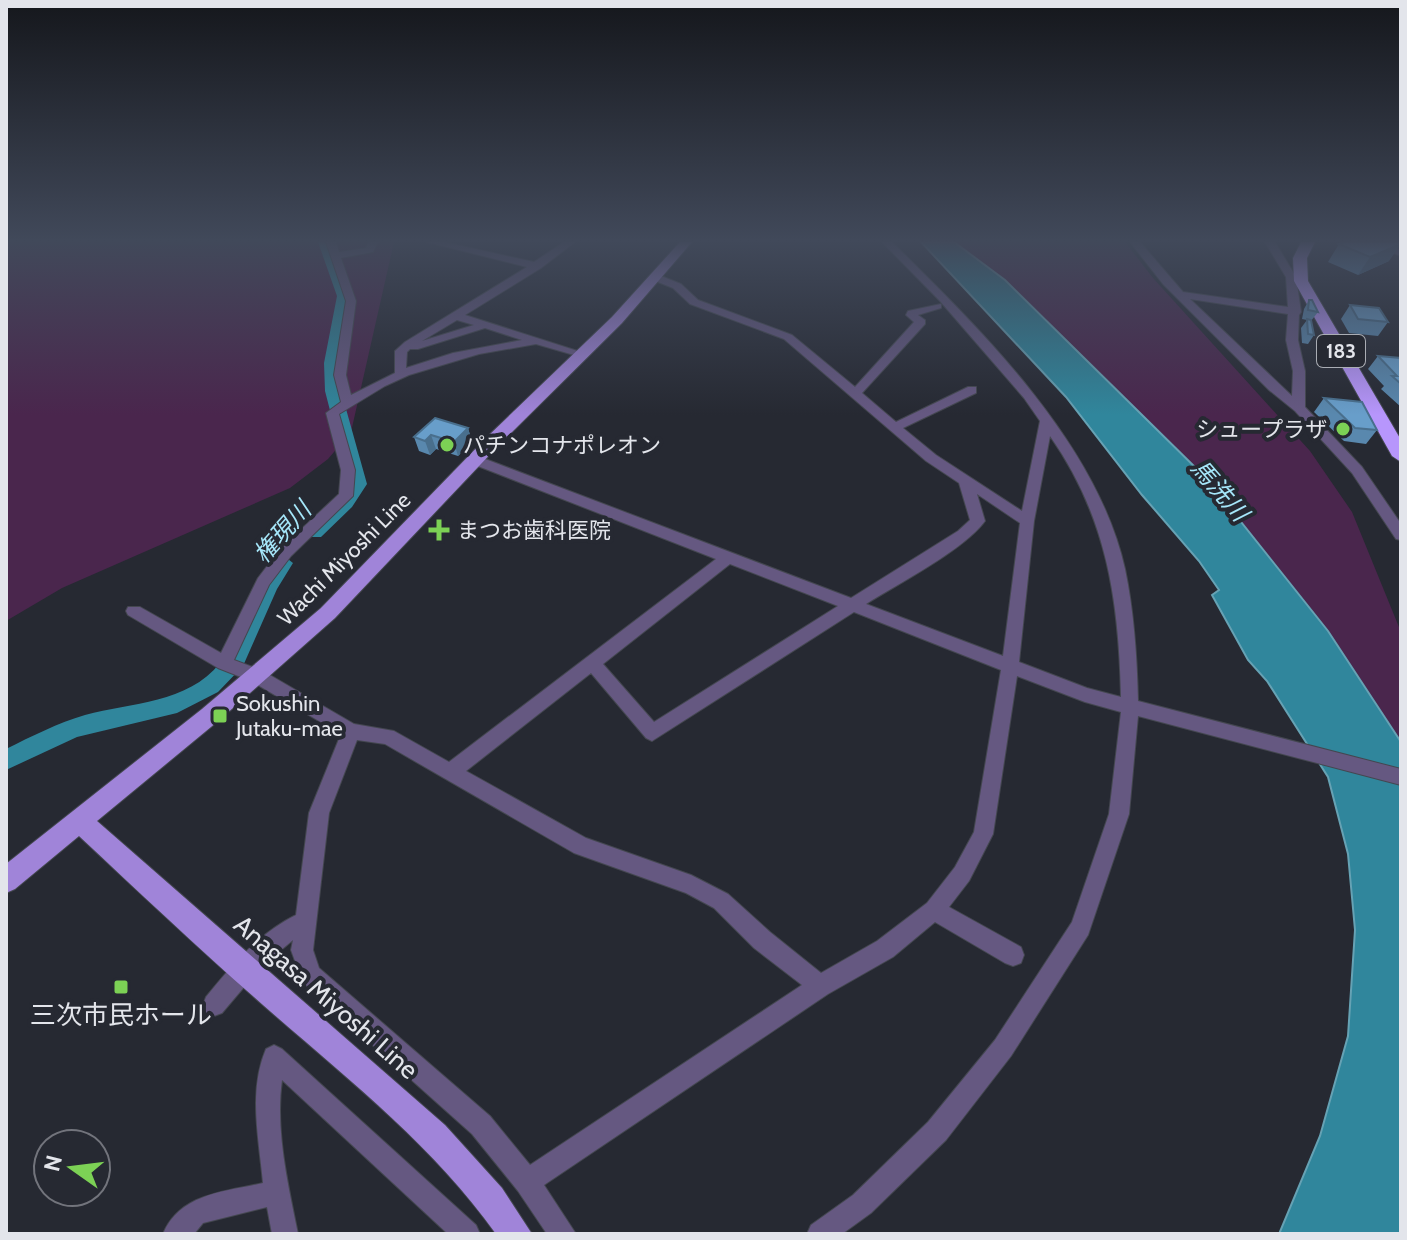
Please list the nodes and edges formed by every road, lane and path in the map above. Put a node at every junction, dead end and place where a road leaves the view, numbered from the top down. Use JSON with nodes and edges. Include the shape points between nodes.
{"nodes":[{"id":1,"x":351,"y":300,"type":"edge"},
{"id":2,"x":482,"y":300,"type":"edge"},
{"id":3,"x":635,"y":300,"type":"edge"},
{"id":4,"x":692,"y":300,"type":"edge"},
{"id":5,"x":945,"y":300,"type":"edge"},
{"id":6,"x":1185,"y":300,"type":"edge"},
{"id":7,"x":1226,"y":300,"type":"edge"},
{"id":8,"x":1298,"y":300,"type":"edge"},
{"id":9,"x":1313,"y":300,"type":"edge"},
{"id":10,"x":1314,"y":300,"type":"edge"},
{"id":11,"x":937,"y":306,"type":"dead end"},
{"id":12,"x":1296,"y":312,"type":"junction"},
{"id":13,"x":456,"y":316,"type":"junction"},
{"id":14,"x":485,"y":325,"type":"junction"},
{"id":15,"x":534,"y":341,"type":"junction"},
{"id":16,"x":401,"y":351,"type":"junction"},
{"id":17,"x":581,"y":354,"type":"junction"},
{"id":18,"x":400,"y":372,"type":"junction"},
{"id":19,"x":972,"y":390,"type":"dead end"},
{"id":20,"x":854,"y":395,"type":"junction"},
{"id":21,"x":341,"y":408,"type":"junction"},
{"id":22,"x":1299,"y":408,"type":"junction"},
{"id":23,"x":1047,"y":420,"type":"junction"},
{"id":24,"x":895,"y":427,"type":"junction"},
{"id":25,"x":1401,"y":434,"type":"edge"},
{"id":26,"x":1401,"y":456,"type":"edge"},
{"id":27,"x":475,"y":460,"type":"junction"},
{"id":28,"x":966,"y":483,"type":"junction"},
{"id":29,"x":1027,"y":521,"type":"junction"},
{"id":30,"x":1401,"y":535,"type":"edge"},
{"id":31,"x":727,"y":558,"type":"junction"},
{"id":32,"x":852,"y":607,"type":"junction"},
{"id":33,"x":134,"y":611,"type":"dead end"},
{"id":34,"x":591,"y":662,"type":"junction"},
{"id":35,"x":1010,"y":667,"type":"junction"},
{"id":36,"x":237,"y":668,"type":"junction"},
{"id":37,"x":1130,"y":709,"type":"junction"},
{"id":38,"x":351,"y":731,"type":"junction"},
{"id":39,"x":452,"y":771,"type":"junction"},
{"id":40,"x":1401,"y":777,"type":"edge"},
{"id":41,"x":79,"y":821,"type":"junction"},
{"id":42,"x":6,"y":880,"type":"edge"},
{"id":43,"x":934,"y":910,"type":"junction"},
{"id":44,"x":303,"y":923,"type":"junction"},
{"id":45,"x":1013,"y":955,"type":"dead end"},
{"id":46,"x":243,"y":969,"type":"junction"},
{"id":47,"x":820,"y":986,"type":"junction"},
{"id":48,"x":214,"y":1005,"type":"dead end"},
{"id":49,"x":527,"y":1182,"type":"junction"},
{"id":50,"x":277,"y":1192,"type":"junction"},
{"id":51,"x":463,"y":1233,"type":"edge"},
{"id":52,"x":176,"y":1234,"type":"edge"},
{"id":53,"x":285,"y":1234,"type":"edge"},
{"id":54,"x":516,"y":1234,"type":"edge"},
{"id":55,"x":563,"y":1234,"type":"edge"},
{"id":56,"x":820,"y":1234,"type":"edge"}],
"edges":[{"from":1,"to":21,"type":"street"},
{"from":2,"to":13,"type":"street"},
{"from":3,"to":17,"type":"main road","name":"Wachi Miyoshi Line"},
{"from":4,"to":20,"type":"street","via":[[788,337]]},
{"from":5,"to":23,"type":"street"},
{"from":6,"to":22,"type":"street"},
{"from":7,"to":12,"type":"street"},
{"from":8,"to":12,"type":"street"},
{"from":9,"to":26,"type":"highway","number":"183"},
{"from":10,"to":25,"type":"highway","number":"183"},
{"from":11,"to":20,"type":"street","via":[[912,313],[921,322]]},
{"from":12,"to":22,"type":"street","via":[[1292,344],[1299,371]]},
{"from":13,"to":14,"type":"street"},
{"from":13,"to":16,"type":"street"},
{"from":14,"to":15,"type":"street"},
{"from":14,"to":16,"type":"street"},
{"from":15,"to":17,"type":"street"},
{"from":15,"to":18,"type":"street"},
{"from":16,"to":18,"type":"street"},
{"from":17,"to":27,"type":"main road","name":"Wachi Miyoshi Line"},
{"from":18,"to":21,"type":"street"},
{"from":19,"to":24,"type":"street"},
{"from":20,"to":24,"type":"street"},
{"from":21,"to":36,"type":"street","via":[[350,486],[346,496],[286,552],[263,582]]},
{"from":22,"to":30,"type":"street","via":[[1357,470]]},
{"from":23,"to":29,"type":"street"},
{"from":23,"to":37,"type":"street","via":[[1098,509],[1117,567],[1128,642]]},
{"from":24,"to":28,"type":"street"},
{"from":27,"to":31,"type":"street"},
{"from":27,"to":36,"type":"main road","name":"Wachi Miyoshi Line","via":[[368,574]]},
{"from":28,"to":29,"type":"street"},
{"from":28,"to":32,"type":"street","via":[[978,521]]},
{"from":29,"to":35,"type":"street"},
{"from":31,"to":32,"type":"street"},
{"from":31,"to":34,"type":"street"},
{"from":32,"to":34,"type":"street","via":[[652,733]]},
{"from":32,"to":35,"type":"street"},
{"from":33,"to":36,"type":"street"},
{"from":34,"to":39,"type":"street"},
{"from":35,"to":37,"type":"street"},
{"from":35,"to":43,"type":"street","via":[[983,834],[962,874]]},
{"from":36,"to":38,"type":"street"},
{"from":36,"to":41,"type":"main road","name":"Wachi Miyoshi Line"},
{"from":37,"to":40,"type":"street"},
{"from":37,"to":56,"type":"street","via":[[1119,814],[1081,928],[1003,1048],[937,1131],[862,1204]]},
{"from":38,"to":39,"type":"street","via":[[388,737]]},
{"from":38,"to":44,"type":"street","via":[[319,813]]},
{"from":39,"to":47,"type":"street","via":[[581,846],[721,901]]},
{"from":41,"to":42,"type":"main road","name":"Wachi Miyoshi Line"},
{"from":41,"to":46,"type":"main road","name":"Anagasa Miyoshi Line"},
{"from":43,"to":45,"type":"street"},
{"from":43,"to":47,"type":"street","via":[[885,949]]},
{"from":44,"to":46,"type":"street","via":[[285,930]]},
{"from":44,"to":49,"type":"street","via":[[302,950],[311,975],[481,1125]]},
{"from":46,"to":48,"type":"street"},
{"from":46,"to":54,"type":"main road","name":"Anagasa Miyoshi Line","via":[[400,1103],[471,1172]]},
{"from":47,"to":49,"type":"street"},
{"from":49,"to":55,"type":"street"},
{"from":50,"to":51,"type":"street","via":[[267,1103],[274,1057]]},
{"from":50,"to":52,"type":"street","via":[[196,1212]]},
{"from":50,"to":53,"type":"street"}]}
